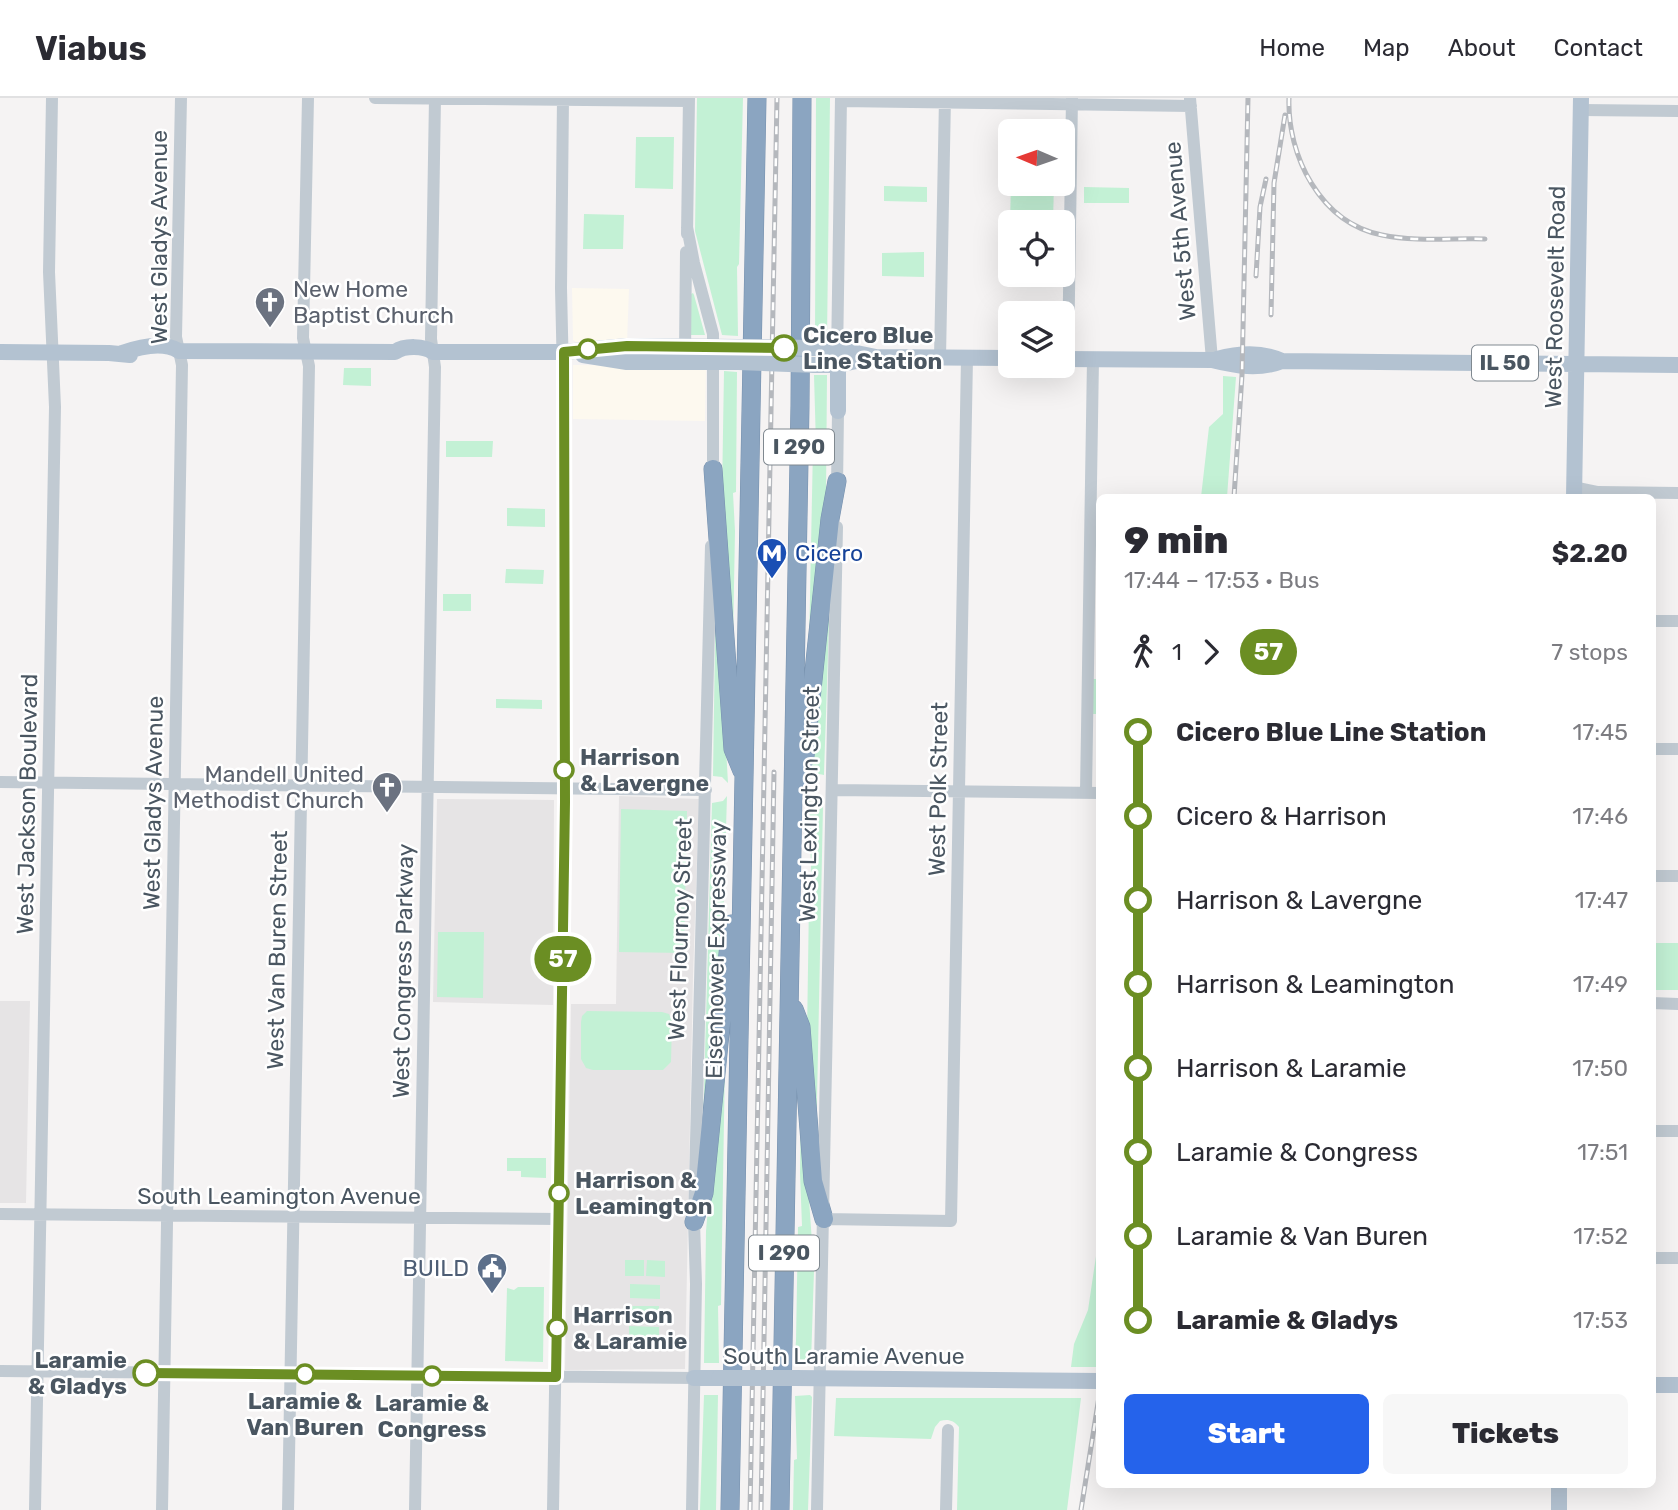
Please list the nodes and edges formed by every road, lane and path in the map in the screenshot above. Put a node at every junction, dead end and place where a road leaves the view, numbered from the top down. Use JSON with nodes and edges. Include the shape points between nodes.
{"nodes":[{"id":1,"x":52,"y":98,"type":"edge"},
{"id":2,"x":181,"y":98,"type":"edge"},
{"id":3,"x":308,"y":98,"type":"edge"},
{"id":4,"x":375,"y":98,"type":"edge"},
{"id":5,"x":435,"y":98,"type":"edge"},
{"id":6,"x":757,"y":98,"type":"edge"},
{"id":7,"x":802,"y":98,"type":"edge"},
{"id":8,"x":564,"y":99,"type":"edge"},
{"id":9,"x":689,"y":99,"type":"edge"},
{"id":10,"x":841,"y":100,"type":"edge"},
{"id":11,"x":945,"y":100,"type":"edge"},
{"id":12,"x":1072,"y":101,"type":"edge"},
{"id":13,"x":1191,"y":102,"type":"edge"},
{"id":14,"x":1581,"y":104,"type":"edge"},
{"id":15,"x":1678,"y":111,"type":"edge"},
{"id":16,"x":687,"y":227,"type":"junction"},
{"id":17,"x":1067,"y":301,"type":"edge"},
{"id":18,"x":179,"y":351,"type":"junction"},
{"id":19,"x":0,"y":352,"type":"edge"},
{"id":20,"x":53,"y":352,"type":"junction"},
{"id":21,"x":306,"y":352,"type":"junction"},
{"id":22,"x":433,"y":352,"type":"junction"},
{"id":23,"x":564,"y":352,"type":"junction"},
{"id":24,"x":685,"y":353,"type":"junction"},
{"id":25,"x":714,"y":354,"type":"junction"},
{"id":26,"x":837,"y":357,"type":"junction"},
{"id":27,"x":940,"y":358,"type":"junction"},
{"id":28,"x":967,"y":358,"type":"junction"},
{"id":29,"x":998,"y":358,"type":"edge"},
{"id":30,"x":1075,"y":359,"type":"edge"},
{"id":31,"x":1093,"y":359,"type":"junction"},
{"id":32,"x":1212,"y":360,"type":"junction"},
{"id":33,"x":1576,"y":364,"type":"junction"},
{"id":34,"x":1678,"y":365,"type":"edge"},
{"id":35,"x":838,"y":411,"type":"joint"},
{"id":36,"x":713,"y":469,"type":"junction"},
{"id":37,"x":837,"y":481,"type":"junction"},
{"id":38,"x":1574,"y":492,"type":"edge"},
{"id":39,"x":1678,"y":493,"type":"edge"},
{"id":40,"x":1656,"y":621,"type":"edge"},
{"id":41,"x":1678,"y":621,"type":"edge"},
{"id":42,"x":1656,"y":749,"type":"edge"},
{"id":43,"x":1678,"y":749,"type":"edge"},
{"id":44,"x":745,"y":777,"type":"junction"},
{"id":45,"x":0,"y":782,"type":"edge"},
{"id":46,"x":48,"y":782,"type":"junction"},
{"id":47,"x":174,"y":783,"type":"junction"},
{"id":48,"x":301,"y":785,"type":"junction"},
{"id":49,"x":428,"y":786,"type":"junction"},
{"id":50,"x":565,"y":788,"type":"junction"},
{"id":51,"x":706,"y":790,"type":"junction"},
{"id":52,"x":832,"y":790,"type":"junction"},
{"id":53,"x":960,"y":791,"type":"junction"},
{"id":54,"x":1092,"y":793,"type":"edge"},
{"id":55,"x":792,"y":795,"type":"junction"},
{"id":56,"x":1656,"y":876,"type":"edge"},
{"id":57,"x":1678,"y":876,"type":"edge"},
{"id":58,"x":742,"y":890,"type":"junction"},
{"id":59,"x":789,"y":996,"type":"junction"},
{"id":60,"x":1656,"y":1003,"type":"edge"},
{"id":61,"x":1678,"y":1004,"type":"edge"},
{"id":62,"x":1656,"y":1131,"type":"edge"},
{"id":63,"x":1678,"y":1131,"type":"edge"},
{"id":64,"x":0,"y":1214,"type":"edge"},
{"id":65,"x":41,"y":1215,"type":"junction"},
{"id":66,"x":167,"y":1216,"type":"junction"},
{"id":67,"x":293,"y":1217,"type":"junction"},
{"id":68,"x":420,"y":1218,"type":"junction"},
{"id":69,"x":558,"y":1219,"type":"junction"},
{"id":70,"x":824,"y":1219,"type":"junction"},
{"id":71,"x":694,"y":1222,"type":"junction"},
{"id":72,"x":1656,"y":1258,"type":"edge"},
{"id":73,"x":1678,"y":1258,"type":"edge"},
{"id":74,"x":0,"y":1371,"type":"edge"},
{"id":75,"x":38,"y":1371,"type":"junction"},
{"id":76,"x":164,"y":1373,"type":"junction"},
{"id":77,"x":290,"y":1374,"type":"junction"},
{"id":78,"x":417,"y":1376,"type":"junction"},
{"id":79,"x":556,"y":1377,"type":"junction"},
{"id":80,"x":694,"y":1378,"type":"junction"},
{"id":81,"x":821,"y":1378,"type":"junction"},
{"id":82,"x":1096,"y":1381,"type":"edge"},
{"id":83,"x":1656,"y":1385,"type":"edge"},
{"id":84,"x":1678,"y":1385,"type":"edge"},
{"id":85,"x":948,"y":1430,"type":"dead end"},
{"id":86,"x":1559,"y":1488,"type":"edge"},
{"id":87,"x":35,"y":1510,"type":"edge"},
{"id":88,"x":162,"y":1510,"type":"edge"},
{"id":89,"x":288,"y":1510,"type":"edge"},
{"id":90,"x":415,"y":1510,"type":"edge"},
{"id":91,"x":554,"y":1510,"type":"edge"},
{"id":92,"x":692,"y":1510,"type":"edge"},
{"id":93,"x":730,"y":1510,"type":"edge"},
{"id":94,"x":780,"y":1510,"type":"edge"},
{"id":95,"x":817,"y":1510,"type":"edge"},
{"id":96,"x":946,"y":1510,"type":"edge"},
{"id":97,"x":1559,"y":1510,"type":"edge"}],
"edges":[{"from":1,"to":20,"type":"street","name":"West Jackson Boulevard","via":[[49,272]]},
{"from":2,"to":18,"type":"street","name":"West Gladys Avenue"},
{"from":3,"to":21,"type":"street","name":"West Van Buren Street"},
{"from":4,"to":5,"type":"street"},
{"from":5,"to":8,"type":"street"},
{"from":5,"to":22,"type":"street","name":"West Congress Parkway"},
{"from":6,"to":44,"type":"highway","name":"Eisenhower Expressway","number":"I 290"},
{"from":7,"to":55,"type":"highway","number":"I 290"},
{"from":8,"to":9,"type":"street"},
{"from":8,"to":23,"type":"street"},
{"from":9,"to":16,"type":"street","name":"West Flournoy Street"},
{"from":10,"to":11,"type":"street"},
{"from":10,"to":26,"type":"street","name":"West Lexington Street"},
{"from":11,"to":12,"type":"street"},
{"from":11,"to":27,"type":"street"},
{"from":12,"to":13,"type":"street"},
{"from":12,"to":17,"type":"street"},
{"from":13,"to":32,"type":"street","name":"West 5th Avenue"},
{"from":14,"to":15,"type":"street"},
{"from":14,"to":33,"type":"main road","name":"West Roosevelt Road"},
{"from":16,"to":24,"type":"street","name":"West Flournoy Street"},
{"from":16,"to":25,"type":"street","name":"West Flournoy Street"},
{"from":18,"to":20,"type":"main road","via":[[139,347],[122,353]]},
{"from":18,"to":21,"type":"main road"},
{"from":18,"to":47,"type":"street","name":"West Gladys Avenue"},
{"from":19,"to":20,"type":"main road"},
{"from":20,"to":46,"type":"street","name":"West Jackson Boulevard"},
{"from":21,"to":22,"type":"main road","via":[[396,352],[401,348]]},
{"from":21,"to":48,"type":"street","name":"West Van Buren Street"},
{"from":22,"to":23,"type":"main road"},
{"from":22,"to":49,"type":"street","name":"West Congress Parkway"},
{"from":23,"to":24,"type":"main road","via":[[627,362]]},
{"from":23,"to":50,"type":"street"},
{"from":24,"to":25,"type":"main road"},
{"from":25,"to":26,"type":"main road","bridge":true},
{"from":25,"to":36,"type":"street","name":"West Flournoy Street"},
{"from":26,"to":27,"type":"main road"},
{"from":26,"to":35,"type":"main road","name":"West Lexington Street"},
{"from":27,"to":28,"type":"main road"},
{"from":28,"to":29,"type":"main road"},
{"from":28,"to":53,"type":"street","name":"West Polk Street"},
{"from":30,"to":31,"type":"main road","number":"IL 50"},
{"from":31,"to":32,"type":"main road","number":"IL 50"},
{"from":31,"to":54,"type":"street"},
{"from":32,"to":33,"type":"main road","number":"IL 50","via":[[1247,354],[1282,361]]},
{"from":33,"to":34,"type":"main road","number":"IL 50"},
{"from":33,"to":38,"type":"main road","name":"West Roosevelt Road"},
{"from":35,"to":37,"type":"street","name":"West Lexington Street"},
{"from":36,"to":44,"type":"highway","via":[[733,749]]},
{"from":36,"to":51,"type":"street","name":"West Flournoy Street"},
{"from":37,"to":52,"type":"street","name":"West Lexington Street"},
{"from":37,"to":55,"type":"highway","via":[[805,756]]},
{"from":38,"to":39,"type":"street"},
{"from":40,"to":41,"type":"street"},
{"from":42,"to":43,"type":"street"},
{"from":44,"to":58,"type":"highway","name":"Eisenhower Expressway","number":"I 290"},
{"from":45,"to":46,"type":"street"},
{"from":46,"to":47,"type":"street"},
{"from":46,"to":65,"type":"street","name":"West Jackson Boulevard"},
{"from":47,"to":48,"type":"street"},
{"from":47,"to":66,"type":"street","name":"West Gladys Avenue"},
{"from":48,"to":49,"type":"street"},
{"from":48,"to":67,"type":"street","name":"West Van Buren Street"},
{"from":49,"to":50,"type":"street"},
{"from":49,"to":68,"type":"street","name":"West Congress Parkway"},
{"from":50,"to":51,"type":"street"},
{"from":50,"to":69,"type":"street"},
{"from":51,"to":71,"type":"street","name":"West Flournoy Street"},
{"from":52,"to":53,"type":"street"},
{"from":52,"to":70,"type":"street","name":"West Lexington Street"},
{"from":53,"to":54,"type":"street"},
{"from":53,"to":70,"type":"street","name":"West Polk Street","via":[[951,1221]]},
{"from":55,"to":59,"type":"highway","number":"I 290"},
{"from":56,"to":57,"type":"street"},
{"from":58,"to":71,"type":"highway","via":[[730,929],[704,1193]]},
{"from":58,"to":93,"type":"highway","name":"Eisenhower Expressway","number":"I 290"},
{"from":59,"to":70,"type":"highway","via":[[801,1027],[813,1181]]},
{"from":59,"to":94,"type":"highway","number":"I 290"},
{"from":60,"to":61,"type":"street"},
{"from":62,"to":63,"type":"street"},
{"from":64,"to":65,"type":"street","name":"South Leamington Avenue"},
{"from":65,"to":66,"type":"street","name":"South Leamington Avenue"},
{"from":65,"to":75,"type":"street","name":"West Jackson Boulevard"},
{"from":66,"to":67,"type":"street","name":"South Leamington Avenue"},
{"from":66,"to":76,"type":"street","name":"West Gladys Avenue"},
{"from":67,"to":68,"type":"street","name":"South Leamington Avenue"},
{"from":67,"to":77,"type":"street","name":"West Van Buren Street"},
{"from":68,"to":69,"type":"street","name":"South Leamington Avenue"},
{"from":68,"to":78,"type":"street","name":"West Congress Parkway"},
{"from":69,"to":79,"type":"street"},
{"from":70,"to":81,"type":"street","name":"West Lexington Street"},
{"from":71,"to":80,"type":"street","name":"West Flournoy Street"},
{"from":72,"to":73,"type":"street"},
{"from":74,"to":75,"type":"street","name":"South Laramie Avenue"},
{"from":75,"to":76,"type":"street","name":"South Laramie Avenue"},
{"from":75,"to":87,"type":"street","name":"West Jackson Boulevard"},
{"from":76,"to":77,"type":"street","name":"South Laramie Avenue"},
{"from":76,"to":88,"type":"street","name":"West Gladys Avenue"},
{"from":77,"to":78,"type":"street","name":"South Laramie Avenue"},
{"from":77,"to":89,"type":"street","name":"West Van Buren Street"},
{"from":78,"to":79,"type":"street","name":"South Laramie Avenue"},
{"from":78,"to":90,"type":"street","name":"West Congress Parkway"},
{"from":79,"to":80,"type":"street","name":"South Laramie Avenue"},
{"from":79,"to":91,"type":"street"},
{"from":80,"to":81,"type":"main road","name":"South Laramie Avenue","bridge":true},
{"from":80,"to":92,"type":"street","name":"West Flournoy Street"},
{"from":81,"to":82,"type":"main road","name":"South Laramie Avenue"},
{"from":81,"to":95,"type":"street","name":"West Lexington Street"},
{"from":83,"to":84,"type":"main road"},
{"from":85,"to":96,"type":"street"},
{"from":86,"to":97,"type":"main road"}]}
